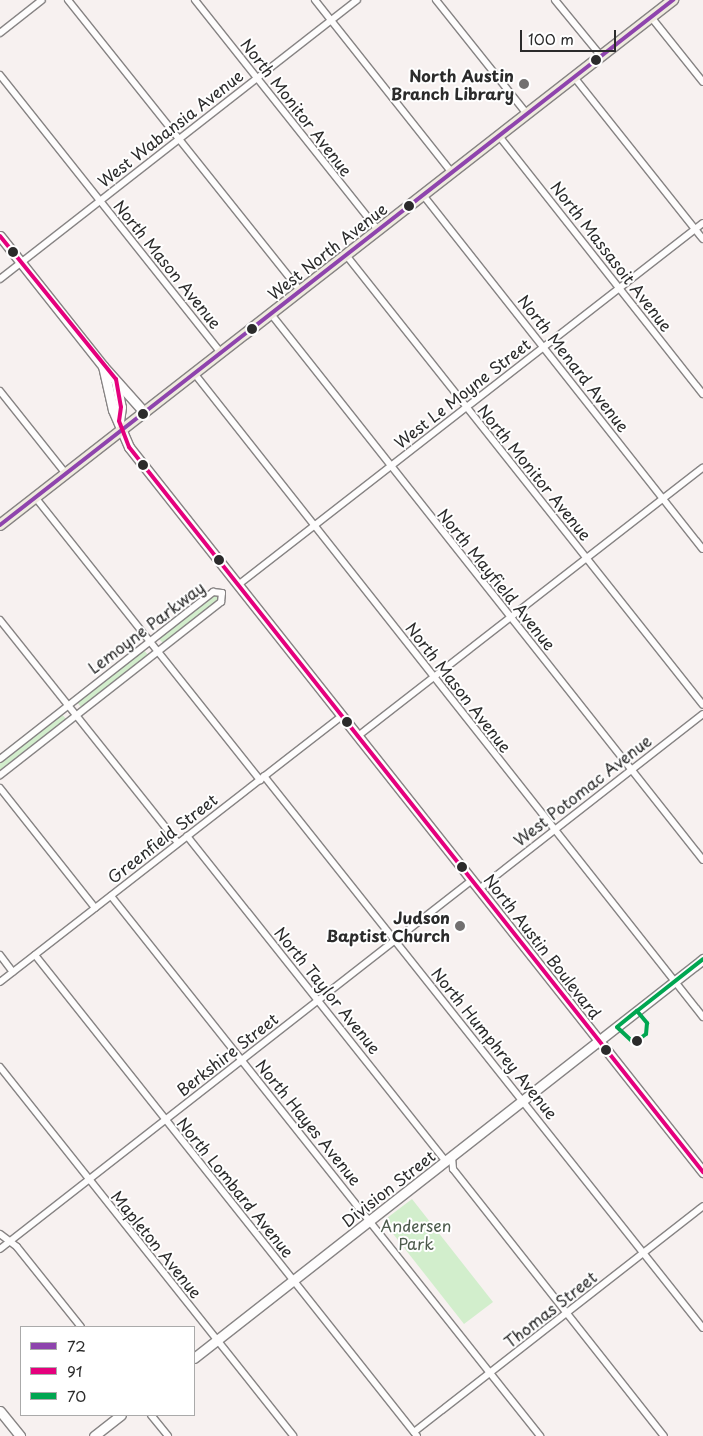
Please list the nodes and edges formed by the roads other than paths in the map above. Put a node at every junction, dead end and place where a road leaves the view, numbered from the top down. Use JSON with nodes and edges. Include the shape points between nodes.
{"nodes":[{"id":1,"x":42,"y":0,"type":"edge"},
{"id":2,"x":68,"y":0,"type":"edge"},
{"id":3,"x":195,"y":0,"type":"edge"},
{"id":4,"x":315,"y":0,"type":"edge"},
{"id":5,"x":357,"y":0,"type":"edge"},
{"id":6,"x":436,"y":0,"type":"edge"},
{"id":7,"x":555,"y":0,"type":"edge"},
{"id":8,"x":673,"y":0,"type":"edge"},
{"id":9,"x":651,"y":17,"type":"junction"},
{"id":10,"x":331,"y":20,"type":"junction"},
{"id":11,"x":0,"y":32,"type":"edge"},
{"id":12,"x":601,"y":56,"type":"junction"},
{"id":13,"x":0,"y":75,"type":"edge"},
{"id":14,"x":574,"y":77,"type":"junction"},
{"id":15,"x":257,"y":78,"type":"junction"},
{"id":16,"x":703,"y":82,"type":"edge"},
{"id":17,"x":527,"y":114,"type":"junction"},
{"id":18,"x":499,"y":136,"type":"junction"},
{"id":19,"x":178,"y":139,"type":"junction"},
{"id":20,"x":452,"y":173,"type":"junction"},
{"id":21,"x":423,"y":195,"type":"junction"},
{"id":22,"x":100,"y":201,"type":"junction"},
{"id":23,"x":703,"y":222,"type":"edge"},
{"id":24,"x":695,"y":229,"type":"junction"},
{"id":25,"x":378,"y":230,"type":"junction"},
{"id":26,"x":0,"y":236,"type":"edge"},
{"id":27,"x":703,"y":239,"type":"edge"},
{"id":28,"x":346,"y":255,"type":"junction"},
{"id":29,"x":21,"y":262,"type":"junction"},
{"id":30,"x":0,"y":278,"type":"edge"},
{"id":31,"x":619,"y":288,"type":"junction"},
{"id":32,"x":300,"y":291,"type":"junction"},
{"id":33,"x":271,"y":314,"type":"junction"},
{"id":34,"x":543,"y":347,"type":"junction"},
{"id":35,"x":221,"y":353,"type":"junction"},
{"id":36,"x":103,"y":366,"type":"junction"},
{"id":37,"x":194,"y":373,"type":"junction"},
{"id":38,"x":116,"y":379,"type":"junction"},
{"id":39,"x":0,"y":391,"type":"edge"},
{"id":40,"x":703,"y":394,"type":"edge"},
{"id":41,"x":466,"y":407,"type":"junction"},
{"id":42,"x":144,"y":412,"type":"junction"},
{"id":43,"x":120,"y":425,"type":"junction"},
{"id":44,"x":390,"y":467,"type":"junction"},
{"id":45,"x":703,"y":467,"type":"edge"},
{"id":46,"x":66,"y":474,"type":"junction"},
{"id":47,"x":36,"y":497,"type":"junction"},
{"id":48,"x":663,"y":498,"type":"junction"},
{"id":49,"x":0,"y":525,"type":"edge"},
{"id":50,"x":315,"y":526,"type":"junction"},
{"id":51,"x":703,"y":549,"type":"edge"},
{"id":52,"x":586,"y":558,"type":"junction"},
{"id":53,"x":238,"y":585,"type":"junction"},
{"id":54,"x":510,"y":617,"type":"junction"},
{"id":55,"x":0,"y":620,"type":"edge"},
{"id":56,"x":150,"y":642,"type":"junction"},
{"id":57,"x":158,"y":651,"type":"junction"},
{"id":58,"x":434,"y":676,"type":"junction"},
{"id":59,"x":68,"y":705,"type":"junction"},
{"id":60,"x":703,"y":705,"type":"edge"},
{"id":61,"x":703,"y":714,"type":"edge"},
{"id":62,"x":76,"y":716,"type":"junction"},
{"id":63,"x":342,"y":716,"type":"junction"},
{"id":64,"x":358,"y":736,"type":"junction"},
{"id":65,"x":0,"y":759,"type":"edge"},
{"id":66,"x":631,"y":770,"type":"junction"},
{"id":67,"x":0,"y":775,"type":"edge"},
{"id":68,"x":262,"y":778,"type":"junction"},
{"id":69,"x":0,"y":788,"type":"edge"},
{"id":70,"x":555,"y":830,"type":"junction"},
{"id":71,"x":187,"y":836,"type":"junction"},
{"id":72,"x":178,"y":843,"type":"junction"},
{"id":73,"x":703,"y":860,"type":"edge"},
{"id":74,"x":472,"y":880,"type":"junction"},
{"id":75,"x":479,"y":889,"type":"junction"},
{"id":76,"x":111,"y":896,"type":"junction"},
{"id":77,"x":95,"y":908,"type":"junction"},
{"id":78,"x":395,"y":940,"type":"junction"},
{"id":79,"x":0,"y":955,"type":"edge"},
{"id":80,"x":35,"y":955,"type":"junction"},
{"id":81,"x":703,"y":959,"type":"edge"},
{"id":82,"x":13,"y":972,"type":"junction"},
{"id":83,"x":675,"y":981,"type":"junction"},
{"id":84,"x":0,"y":982,"type":"edge"},
{"id":85,"x":319,"y":1000,"type":"junction"},
{"id":86,"x":703,"y":1017,"type":"edge"},
{"id":87,"x":599,"y":1041,"type":"junction"},
{"id":88,"x":242,"y":1060,"type":"junction"},
{"id":89,"x":0,"y":1068,"type":"edge"},
{"id":90,"x":523,"y":1100,"type":"junction"},
{"id":91,"x":165,"y":1120,"type":"junction"},
{"id":92,"x":449,"y":1159,"type":"junction"},
{"id":93,"x":703,"y":1172,"type":"edge"},
{"id":94,"x":88,"y":1180,"type":"junction"},
{"id":95,"x":703,"y":1206,"type":"edge"},
{"id":96,"x":370,"y":1221,"type":"junction"},
{"id":97,"x":0,"y":1234,"type":"edge"},
{"id":98,"x":9,"y":1242,"type":"junction"},
{"id":99,"x":0,"y":1249,"type":"edge"},
{"id":100,"x":644,"y":1253,"type":"junction"},
{"id":101,"x":293,"y":1280,"type":"junction"},
{"id":102,"x":567,"y":1313,"type":"junction"},
{"id":103,"x":80,"y":1326,"type":"edge"},
{"id":104,"x":703,"y":1328,"type":"edge"},
{"id":105,"x":216,"y":1340,"type":"junction"},
{"id":106,"x":195,"y":1357,"type":"edge"},
{"id":107,"x":490,"y":1373,"type":"junction"},
{"id":108,"x":0,"y":1411,"type":"edge"},
{"id":109,"x":120,"y":1416,"type":"edge"},
{"id":110,"x":152,"y":1416,"type":"edge"},
{"id":111,"x":416,"y":1434,"type":"edge"},
{"id":112,"x":20,"y":1436,"type":"edge"},
{"id":113,"x":94,"y":1436,"type":"edge"},
{"id":114,"x":168,"y":1436,"type":"edge"},
{"id":115,"x":293,"y":1436,"type":"edge"},
{"id":116,"x":540,"y":1436,"type":"edge"},
{"id":117,"x":664,"y":1436,"type":"edge"}],
"edges":[{"from":1,"to":11,"type":"street"},
{"from":2,"to":19,"type":"street"},
{"from":3,"to":15,"type":"street","name":"North Monitor Avenue"},
{"from":4,"to":10,"type":"street"},
{"from":5,"to":10,"type":"street","name":"West Wabansia Avenue"},
{"from":6,"to":17,"type":"street"},
{"from":7,"to":12,"type":"street"},
{"from":8,"to":9,"type":"main road","name":"West North Avenue"},
{"from":9,"to":12,"type":"main road","name":"West North Avenue"},
{"from":9,"to":16,"type":"street"},
{"from":10,"to":15,"type":"street","name":"West Wabansia Avenue"},
{"from":10,"to":20,"type":"street"},
{"from":12,"to":14,"type":"main road","name":"West North Avenue"},
{"from":13,"to":22,"type":"street","name":"North Mason Avenue"},
{"from":14,"to":17,"type":"main road","name":"West North Avenue"},
{"from":14,"to":24,"type":"street"},
{"from":15,"to":19,"type":"street","name":"West Wabansia Avenue"},
{"from":15,"to":25,"type":"street","name":"North Monitor Avenue"},
{"from":17,"to":18,"type":"main road","name":"West North Avenue"},
{"from":18,"to":20,"type":"main road","name":"West North Avenue"},
{"from":18,"to":31,"type":"street","name":"North Massasoit Avenue"},
{"from":19,"to":22,"type":"street","name":"West Wabansia Avenue"},
{"from":19,"to":32,"type":"street"},
{"from":20,"to":21,"type":"main road","name":"West North Avenue"},
{"from":21,"to":25,"type":"main road","name":"West North Avenue"},
{"from":21,"to":34,"type":"street","name":"North Menard Avenue"},
{"from":22,"to":29,"type":"street","name":"West Wabansia Avenue"},
{"from":22,"to":35,"type":"street","name":"North Mason Avenue"},
{"from":23,"to":24,"type":"street","name":"West Le Moyne Street"},
{"from":24,"to":27,"type":"street"},
{"from":24,"to":31,"type":"street","name":"West Le Moyne Street"},
{"from":25,"to":28,"type":"main road","name":"West North Avenue"},
{"from":26,"to":29,"type":"street"},
{"from":28,"to":32,"type":"main road","name":"West North Avenue"},
{"from":28,"to":41,"type":"street","name":"North Monitor Avenue"},
{"from":29,"to":30,"type":"street","name":"West Wabansia Avenue"},
{"from":29,"to":36,"type":"street"},
{"from":31,"to":34,"type":"street","name":"West Le Moyne Street"},
{"from":31,"to":40,"type":"street","name":"North Massasoit Avenue"},
{"from":32,"to":33,"type":"main road","name":"West North Avenue"},
{"from":33,"to":35,"type":"main road","name":"West North Avenue"},
{"from":33,"to":44,"type":"street","name":"North Mayfield Avenue"},
{"from":34,"to":41,"type":"street","name":"West Le Moyne Street"},
{"from":34,"to":48,"type":"street","name":"North Menard Avenue"},
{"from":35,"to":37,"type":"main road","name":"West North Avenue"},
{"from":36,"to":38,"type":"street"},
{"from":36,"to":43,"type":"street","name":"North Austin Boulevard","via":[[113,410]]},
{"from":37,"to":42,"type":"main road","name":"West North Avenue"},
{"from":37,"to":50,"type":"street","name":"North Mason Avenue"},
{"from":38,"to":42,"type":"street"},
{"from":38,"to":43,"type":"street","via":[[121,407]]},
{"from":39,"to":46,"type":"street"},
{"from":41,"to":44,"type":"street","name":"West Le Moyne Street"},
{"from":41,"to":52,"type":"street","name":"North Monitor Avenue"},
{"from":42,"to":43,"type":"main road","name":"West North Avenue"},
{"from":43,"to":46,"type":"main road","name":"West North Avenue"},
{"from":43,"to":53,"type":"street","name":"North Austin Boulevard","via":[[129,447]]},
{"from":44,"to":50,"type":"street","name":"West Le Moyne Street"},
{"from":44,"to":54,"type":"street","name":"North Mayfield Avenue"},
{"from":45,"to":48,"type":"street"},
{"from":46,"to":47,"type":"main road","name":"West North Avenue"},
{"from":47,"to":49,"type":"main road","name":"West North Avenue"},
{"from":47,"to":56,"type":"street","name":"North Humphrey Avenue"},
{"from":48,"to":51,"type":"street","name":"North Menard Avenue"},
{"from":48,"to":52,"type":"street"},
{"from":50,"to":53,"type":"street","name":"West Le Moyne Street"},
{"from":50,"to":58,"type":"street","name":"North Mason Avenue"},
{"from":52,"to":54,"type":"street"},
{"from":52,"to":60,"type":"street","name":"North Monitor Avenue"},
{"from":53,"to":63,"type":"street","name":"North Austin Boulevard"},
{"from":54,"to":58,"type":"street"},
{"from":54,"to":66,"type":"street","name":"North Mayfield Avenue"},
{"from":55,"to":59,"type":"street"},
{"from":56,"to":57,"type":"street","name":"North Humphrey Avenue"},
{"from":56,"to":57,"type":"street","name":"Lemoyne Parkway","via":[[214,592],[222,592],[222,602]]},
{"from":56,"to":59,"type":"street","name":"Lemoyne Parkway"},
{"from":57,"to":62,"type":"street","name":"Lemoyne Parkway"},
{"from":57,"to":68,"type":"street","name":"North Humphrey Avenue"},
{"from":58,"to":64,"type":"street"},
{"from":58,"to":70,"type":"street","name":"North Mason Avenue"},
{"from":59,"to":62,"type":"street"},
{"from":59,"to":65,"type":"street","name":"Lemoyne Parkway"},
{"from":61,"to":66,"type":"street","name":"West Potomac Avenue"},
{"from":62,"to":67,"type":"street","name":"Lemoyne Parkway"},
{"from":62,"to":72,"type":"street"},
{"from":63,"to":64,"type":"street","name":"North Austin Boulevard"},
{"from":63,"to":68,"type":"street","name":"Greenfield Street"},
{"from":64,"to":74,"type":"street","name":"North Austin Boulevard"},
{"from":66,"to":70,"type":"street","name":"West Potomac Avenue"},
{"from":66,"to":73,"type":"street","name":"North Mayfield Avenue"},
{"from":68,"to":71,"type":"street","name":"Greenfield Street"},
{"from":68,"to":78,"type":"street","name":"North Humphrey Avenue"},
{"from":69,"to":77,"type":"street"},
{"from":70,"to":75,"type":"street","name":"West Potomac Avenue"},
{"from":70,"to":83,"type":"street","name":"North Mason Avenue"},
{"from":71,"to":72,"type":"street","name":"Greenfield Street"},
{"from":71,"to":85,"type":"street","name":"North Taylor Avenue"},
{"from":72,"to":76,"type":"street","name":"Greenfield Street"},
{"from":74,"to":75,"type":"street","name":"North Austin Boulevard"},
{"from":74,"to":78,"type":"street","name":"Berkshire Street"},
{"from":75,"to":87,"type":"street","name":"North Austin Boulevard"},
{"from":76,"to":77,"type":"street","name":"Greenfield Street"},
{"from":76,"to":88,"type":"street","name":"North Hayes Avenue"},
{"from":77,"to":80,"type":"street","name":"Greenfield Street"},
{"from":78,"to":85,"type":"street","name":"Berkshire Street"},
{"from":78,"to":90,"type":"street","name":"North Humphrey Avenue"},
{"from":79,"to":82,"type":"street"},
{"from":80,"to":82,"type":"street","name":"Greenfield Street"},
{"from":80,"to":91,"type":"street","name":"North Lombard Avenue"},
{"from":81,"to":83,"type":"street","name":"Division Street"},
{"from":82,"to":84,"type":"street","name":"Greenfield Street"},
{"from":83,"to":86,"type":"street","name":"North Mason Avenue"},
{"from":83,"to":87,"type":"street","name":"Division Street"},
{"from":85,"to":88,"type":"street","name":"Berkshire Street"},
{"from":85,"to":92,"type":"street","name":"North Taylor Avenue"},
{"from":87,"to":90,"type":"street","name":"Division Street"},
{"from":87,"to":93,"type":"street","name":"North Austin Boulevard"},
{"from":88,"to":91,"type":"street","name":"Berkshire Street"},
{"from":88,"to":96,"type":"street","name":"North Hayes Avenue"},
{"from":89,"to":94,"type":"street","name":"Mapleton Avenue"},
{"from":90,"to":92,"type":"street","name":"Division Street"},
{"from":90,"to":100,"type":"street","name":"North Humphrey Avenue"},
{"from":91,"to":94,"type":"street","name":"Berkshire Street"},
{"from":91,"to":101,"type":"street","name":"North Lombard Avenue"},
{"from":92,"to":96,"type":"street","name":"Division Street"},
{"from":92,"to":102,"type":"street","via":[[453,1169]]},
{"from":94,"to":98,"type":"street","name":"Berkshire Street"},
{"from":94,"to":105,"type":"street","name":"Mapleton Avenue"},
{"from":95,"to":100,"type":"street","name":"Thomas Street"},
{"from":96,"to":101,"type":"street","name":"Division Street"},
{"from":96,"to":107,"type":"street","name":"North Hayes Avenue"},
{"from":97,"to":98,"type":"street"},
{"from":98,"to":99,"type":"street","name":"Berkshire Street"},
{"from":98,"to":103,"type":"street","via":[[17,1247]]},
{"from":100,"to":102,"type":"street","name":"Thomas Street"},
{"from":100,"to":104,"type":"street","name":"North Humphrey Avenue"},
{"from":101,"to":105,"type":"street","name":"Division Street"},
{"from":101,"to":111,"type":"street","name":"North Lombard Avenue"},
{"from":102,"to":107,"type":"street","name":"Thomas Street"},
{"from":102,"to":117,"type":"street"},
{"from":105,"to":106,"type":"street","name":"Division Street"},
{"from":105,"to":115,"type":"street","name":"Mapleton Avenue"},
{"from":107,"to":111,"type":"street","name":"Thomas Street"},
{"from":107,"to":116,"type":"street","name":"North Hayes Avenue"},
{"from":108,"to":112,"type":"street"},
{"from":109,"to":113,"type":"street"},
{"from":110,"to":114,"type":"street"}]}
